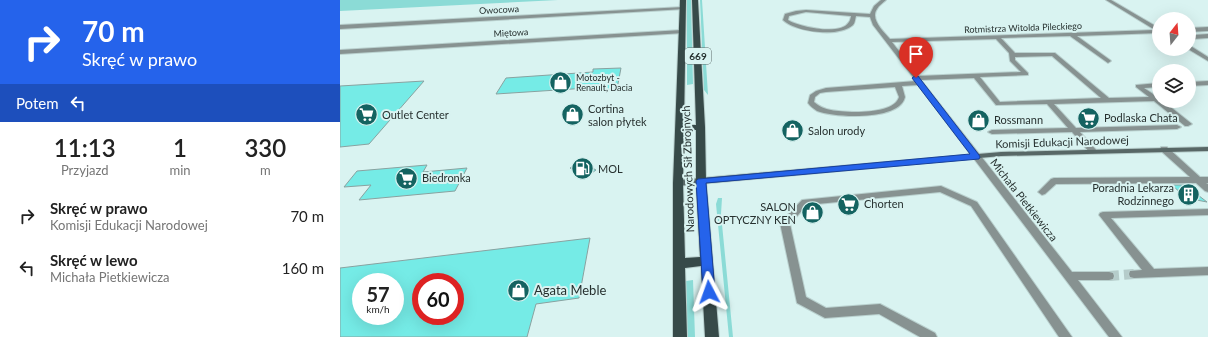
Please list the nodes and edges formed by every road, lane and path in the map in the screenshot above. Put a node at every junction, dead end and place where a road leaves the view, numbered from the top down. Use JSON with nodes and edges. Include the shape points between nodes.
{"nodes":[{"id":1,"x":683,"y":0,"type":"edge"},
{"id":2,"x":695,"y":0,"type":"edge"},
{"id":3,"x":884,"y":0,"type":"edge"},
{"id":4,"x":1108,"y":0,"type":"edge"},
{"id":5,"x":682,"y":8,"type":"junction"},
{"id":6,"x":854,"y":15,"type":"junction"},
{"id":7,"x":871,"y":16,"type":"junction"},
{"id":8,"x":340,"y":26,"type":"edge"},
{"id":9,"x":1152,"y":26,"type":"edge"},
{"id":10,"x":1208,"y":29,"type":"edge"},
{"id":11,"x":1152,"y":30,"type":"edge"},
{"id":12,"x":1196,"y":30,"type":"edge"},
{"id":13,"x":682,"y":32,"type":"junction"},
{"id":14,"x":1071,"y":34,"type":"junction"},
{"id":15,"x":1208,"y":36,"type":"edge"},
{"id":16,"x":1196,"y":37,"type":"edge"},
{"id":17,"x":998,"y":38,"type":"dead end"},
{"id":18,"x":888,"y":41,"type":"junction"},
{"id":19,"x":1196,"y":51,"type":"edge"},
{"id":20,"x":340,"y":52,"type":"edge"},
{"id":21,"x":1012,"y":55,"type":"junction"},
{"id":22,"x":1208,"y":59,"type":"edge"},
{"id":23,"x":1108,"y":61,"type":"dead end"},
{"id":24,"x":976,"y":76,"type":"junction"},
{"id":25,"x":918,"y":80,"type":"junction"},
{"id":26,"x":1208,"y":83,"type":"edge"},
{"id":27,"x":897,"y":84,"type":"junction"},
{"id":28,"x":1196,"y":84,"type":"edge"},
{"id":29,"x":1152,"y":85,"type":"edge"},
{"id":30,"x":1152,"y":96,"type":"edge"},
{"id":31,"x":1152,"y":99,"type":"edge"},
{"id":32,"x":1107,"y":100,"type":"junction"},
{"id":33,"x":1049,"y":102,"type":"junction"},
{"id":34,"x":1168,"y":108,"type":"edge"},
{"id":35,"x":1188,"y":124,"type":"dead end"},
{"id":36,"x":1177,"y":127,"type":"dead end"},
{"id":37,"x":678,"y":128,"type":"junction"},
{"id":38,"x":701,"y":128,"type":"junction"},
{"id":39,"x":1073,"y":129,"type":"junction"},
{"id":40,"x":992,"y":132,"type":"dead end"},
{"id":41,"x":1164,"y":149,"type":"junction"},
{"id":42,"x":1208,"y":149,"type":"edge"},
{"id":43,"x":1093,"y":151,"type":"junction"},
{"id":44,"x":976,"y":157,"type":"junction"},
{"id":45,"x":1198,"y":180,"type":"junction"},
{"id":46,"x":1208,"y":180,"type":"edge"},
{"id":47,"x":701,"y":181,"type":"junction"},
{"id":48,"x":678,"y":183,"type":"junction"},
{"id":49,"x":1208,"y":189,"type":"edge"},
{"id":50,"x":1042,"y":192,"type":"dead end"},
{"id":51,"x":1208,"y":212,"type":"edge"},
{"id":52,"x":707,"y":261,"type":"junction"},
{"id":53,"x":678,"y":264,"type":"junction"},
{"id":54,"x":1208,"y":271,"type":"edge"},
{"id":55,"x":1151,"y":273,"type":"junction"},
{"id":56,"x":1134,"y":274,"type":"tunnel mouth"},
{"id":57,"x":1069,"y":276,"type":"junction"},
{"id":58,"x":1109,"y":276,"type":"tunnel mouth"},
{"id":59,"x":680,"y":337,"type":"edge"},
{"id":60,"x":712,"y":337,"type":"edge"},
{"id":61,"x":931,"y":337,"type":"edge"},
{"id":62,"x":1066,"y":337,"type":"edge"},
{"id":63,"x":1116,"y":337,"type":"edge"}],
"edges":[{"from":1,"to":5,"type":"main road","name":"Narodowych Sił Zbrojnych","number":"669"},
{"from":2,"to":38,"type":"main road","name":"Narodowych Sił Zbrojnych","number":"669"},
{"from":3,"to":7,"type":"street","via":[[873,9]]},
{"from":4,"to":9,"type":"street"},
{"from":5,"to":8,"type":"street","name":"Owocowa"},
{"from":5,"to":13,"type":"main road","name":"Narodowych Sił Zbrojnych","number":"669"},
{"from":6,"to":6,"type":"street","via":[[801,11],[787,15],[785,20],[800,28],[831,30],[850,25]]},
{"from":6,"to":7,"type":"street"},
{"from":7,"to":18,"type":"street","name":"Michała Pietkiewicza","via":[[874,24]]},
{"from":10,"to":12,"type":"street"},
{"from":11,"to":14,"type":"street","name":"Rotmistrza Witolda Pileckiego"},
{"from":13,"to":20,"type":"street","name":"Miętowa"},
{"from":13,"to":37,"type":"main road","name":"Narodowych Sił Zbrojnych","number":"669"},
{"from":14,"to":18,"type":"street","name":"Rotmistrza Witolda Pileckiego"},
{"from":14,"to":23,"type":"street"},
{"from":15,"to":16,"type":"street"},
{"from":17,"to":21,"type":"street"},
{"from":18,"to":25,"type":"street","name":"Michała Pietkiewicza"},
{"from":19,"to":22,"type":"street"},
{"from":21,"to":24,"type":"street","via":[[1012,60],[1026,74]]},
{"from":21,"to":32,"type":"street","via":[[1053,54]]},
{"from":24,"to":25,"type":"street"},
{"from":24,"to":33,"type":"street","via":[[998,104]]},
{"from":25,"to":27,"type":"street"},
{"from":25,"to":44,"type":"street","name":"Michała Pietkiewicza"},
{"from":26,"to":28,"type":"street"},
{"from":27,"to":27,"type":"street","via":[[902,100],[898,105],[886,110],[841,115],[821,111],[811,103],[812,96],[826,90]]},
{"from":29,"to":30,"type":"street","via":[[1138,86]]},
{"from":31,"to":32,"type":"street"},
{"from":32,"to":33,"type":"street"},
{"from":33,"to":39,"type":"street"},
{"from":34,"to":35,"type":"street"},
{"from":36,"to":39,"type":"street"},
{"from":37,"to":38,"type":"main road"},
{"from":37,"to":48,"type":"main road","name":"Narodowych Sił Zbrojnych","number":"669"},
{"from":38,"to":47,"type":"main road","name":"Narodowych Sił Zbrojnych","number":"669"},
{"from":39,"to":40,"type":"street"},
{"from":39,"to":43,"type":"street"},
{"from":41,"to":42,"type":"street","name":"Komisji Edukacji Narodowej"},
{"from":41,"to":43,"type":"street","name":"Komisji Edukacji Narodowej"},
{"from":41,"to":45,"type":"street"},
{"from":43,"to":44,"type":"street","name":"Komisji Edukacji Narodowej"},
{"from":44,"to":47,"type":"street","name":"Komisji Edukacji Narodowej"},
{"from":44,"to":57,"type":"street","name":"Michała Pietkiewicza"},
{"from":45,"to":46,"type":"street"},
{"from":45,"to":49,"type":"street"},
{"from":45,"to":50,"type":"street","via":[[1054,182]]},
{"from":47,"to":48,"type":"street","name":"Komisji Edukacji Narodowej"},
{"from":47,"to":52,"type":"main road","name":"Narodowych Sił Zbrojnych","number":"669"},
{"from":48,"to":53,"type":"main road","name":"Narodowych Sił Zbrojnych","number":"669"},
{"from":51,"to":55,"type":"street","via":[[1102,215]]},
{"from":52,"to":53,"type":"main road"},
{"from":52,"to":60,"type":"main road","name":"Narodowych Sił Zbrojnych","number":"669"},
{"from":53,"to":59,"type":"main road","name":"Narodowych Sił Zbrojnych","number":"669"},
{"from":54,"to":55,"type":"street"},
{"from":55,"to":56,"type":"street"},
{"from":57,"to":58,"type":"street"},
{"from":57,"to":63,"type":"street","name":"Michała Pietkiewicza"},
{"from":61,"to":62,"type":"street","via":[[880,309],[825,313],[801,300],[785,223],[805,202],[941,189],[974,204]]}]}
